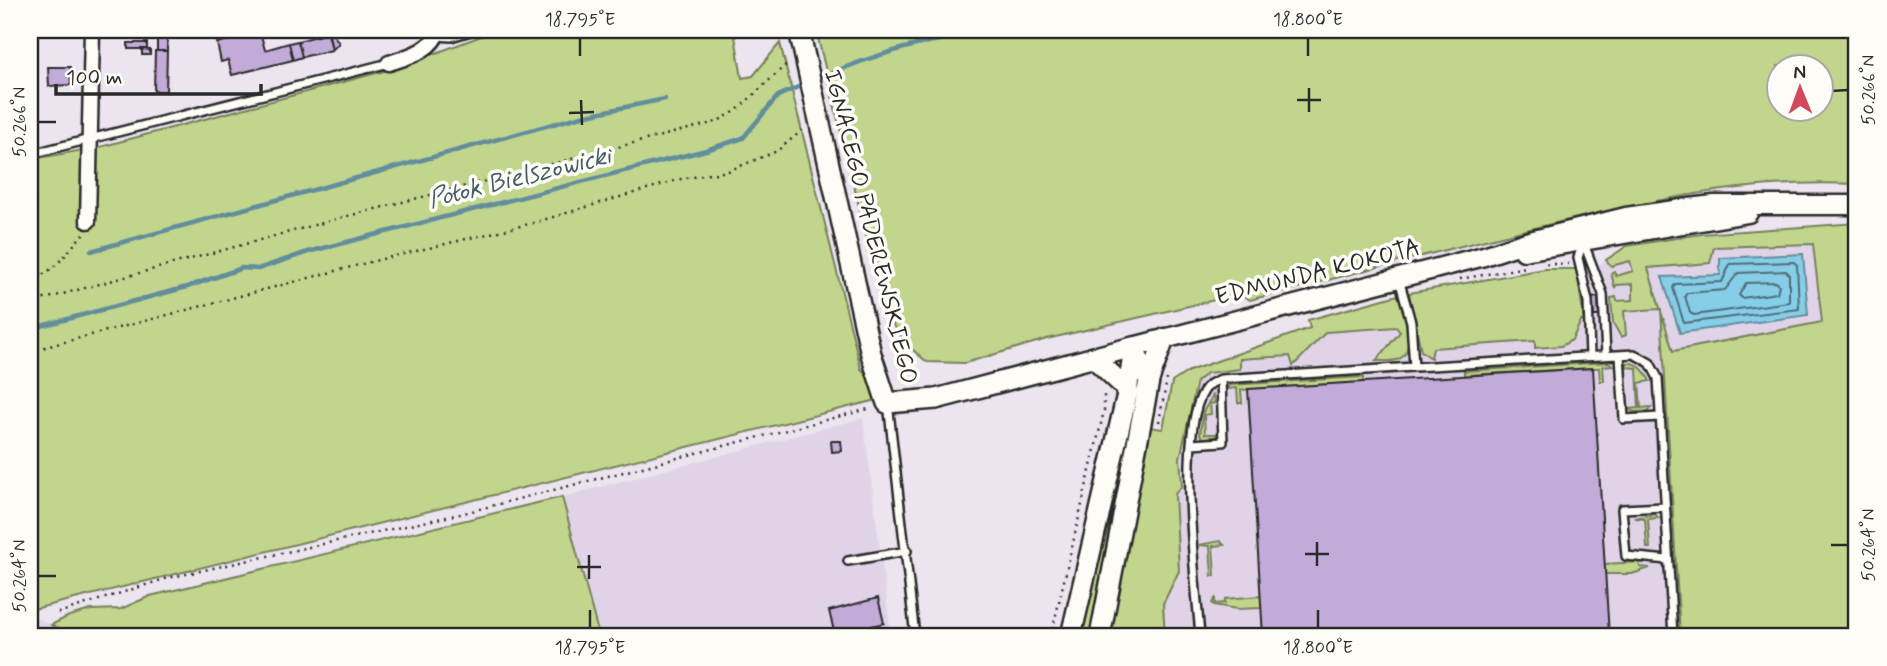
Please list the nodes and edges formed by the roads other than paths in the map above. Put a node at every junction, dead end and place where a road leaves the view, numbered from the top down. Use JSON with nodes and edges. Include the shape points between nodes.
{"nodes":[{"id":1,"x":92,"y":30,"type":"edge"},
{"id":2,"x":474,"y":30,"type":"edge"},
{"id":3,"x":799,"y":30,"type":"edge"},
{"id":4,"x":437,"y":33,"type":"edge"},
{"id":5,"x":389,"y":63,"type":"joint"},
{"id":6,"x":90,"y":139,"type":"junction"},
{"id":7,"x":35,"y":153,"type":"dead end"},
{"id":8,"x":1857,"y":205,"type":"edge"},
{"id":9,"x":88,"y":221,"type":"road end"},
{"id":10,"x":1580,"y":247,"type":"junction"},
{"id":11,"x":1484,"y":256,"type":"junction"},
{"id":12,"x":1399,"y":278,"type":"junction"},
{"id":13,"x":1165,"y":338,"type":"junction"},
{"id":14,"x":1133,"y":347,"type":"junction"},
{"id":15,"x":1606,"y":355,"type":"junction"},
{"id":16,"x":1620,"y":355,"type":"junction"},
{"id":17,"x":1590,"y":356,"type":"junction"},
{"id":18,"x":1093,"y":357,"type":"junction"},
{"id":19,"x":1414,"y":367,"type":"junction"},
{"id":20,"x":1159,"y":379,"type":"junction"},
{"id":21,"x":1221,"y":379,"type":"junction"},
{"id":22,"x":1128,"y":390,"type":"junction"},
{"id":23,"x":887,"y":402,"type":"junction"},
{"id":24,"x":1661,"y":417,"type":"junction"},
{"id":25,"x":1191,"y":444,"type":"junction"},
{"id":26,"x":1664,"y":507,"type":"junction"},
{"id":27,"x":907,"y":551,"type":"junction"},
{"id":28,"x":1668,"y":560,"type":"junction"},
{"id":29,"x":848,"y":561,"type":"dead end"},
{"id":30,"x":915,"y":636,"type":"edge"},
{"id":31,"x":1071,"y":636,"type":"edge"},
{"id":32,"x":1100,"y":636,"type":"edge"},
{"id":33,"x":1200,"y":636,"type":"edge"},
{"id":34,"x":1673,"y":636,"type":"edge"}],
"edges":[{"from":1,"to":6,"type":"street"},
{"from":2,"to":4,"type":"lane","via":[[451,37]]},
{"from":3,"to":23,"type":"main road","name":"IGNACEGO PADEREWSKIEGO","via":[[871,354]]},
{"from":4,"to":5,"type":"street","via":[[414,55]]},
{"from":5,"to":6,"type":"lane"},
{"from":6,"to":7,"type":"lane"},
{"from":6,"to":9,"type":"street"},
{"from":8,"to":10,"type":"street","name":"EDMUNDA KOKOTA","via":[[1775,207]]},
{"from":10,"to":11,"type":"street","name":"EDMUNDA KOKOTA"},
{"from":10,"to":11,"type":"street","name":"EDMUNDA KOKOTA"},
{"from":10,"to":15,"type":"lane","via":[[1604,294]]},
{"from":10,"to":17,"type":"lane"},
{"from":11,"to":12,"type":"street","name":"EDMUNDA KOKOTA"},
{"from":12,"to":13,"type":"street","name":"EDMUNDA KOKOTA"},
{"from":12,"to":19,"type":"lane","via":[[1411,322]]},
{"from":13,"to":14,"type":"street","name":"IGNACEGO PADEREWSKIEGO"},
{"from":13,"to":20,"type":"street"},
{"from":14,"to":18,"type":"main road","name":"IGNACEGO PADEREWSKIEGO"},
{"from":14,"to":20,"type":"main road"},
{"from":14,"to":22,"type":"street"},
{"from":15,"to":16,"type":"lane"},
{"from":15,"to":17,"type":"lane"},
{"from":16,"to":24,"type":"lane","via":[[1638,354],[1650,363],[1658,378]]},
{"from":16,"to":24,"type":"lane","via":[[1625,419]]},
{"from":17,"to":19,"type":"lane"},
{"from":18,"to":22,"type":"main road"},
{"from":18,"to":23,"type":"main road","name":"IGNACEGO PADEREWSKIEGO","via":[[936,398]]},
{"from":19,"to":21,"type":"lane"},
{"from":20,"to":32,"type":"main road"},
{"from":21,"to":25,"type":"lane","via":[[1201,396]]},
{"from":21,"to":25,"type":"lane","via":[[1223,442]]},
{"from":22,"to":31,"type":"main road"},
{"from":23,"to":27,"type":"lane"},
{"from":24,"to":26,"type":"lane"},
{"from":25,"to":33,"type":"lane"},
{"from":26,"to":28,"type":"lane"},
{"from":26,"to":28,"type":"lane","via":[[1622,509],[1626,556]]},
{"from":27,"to":29,"type":"lane"},
{"from":27,"to":30,"type":"lane"},
{"from":28,"to":34,"type":"lane"}]}
